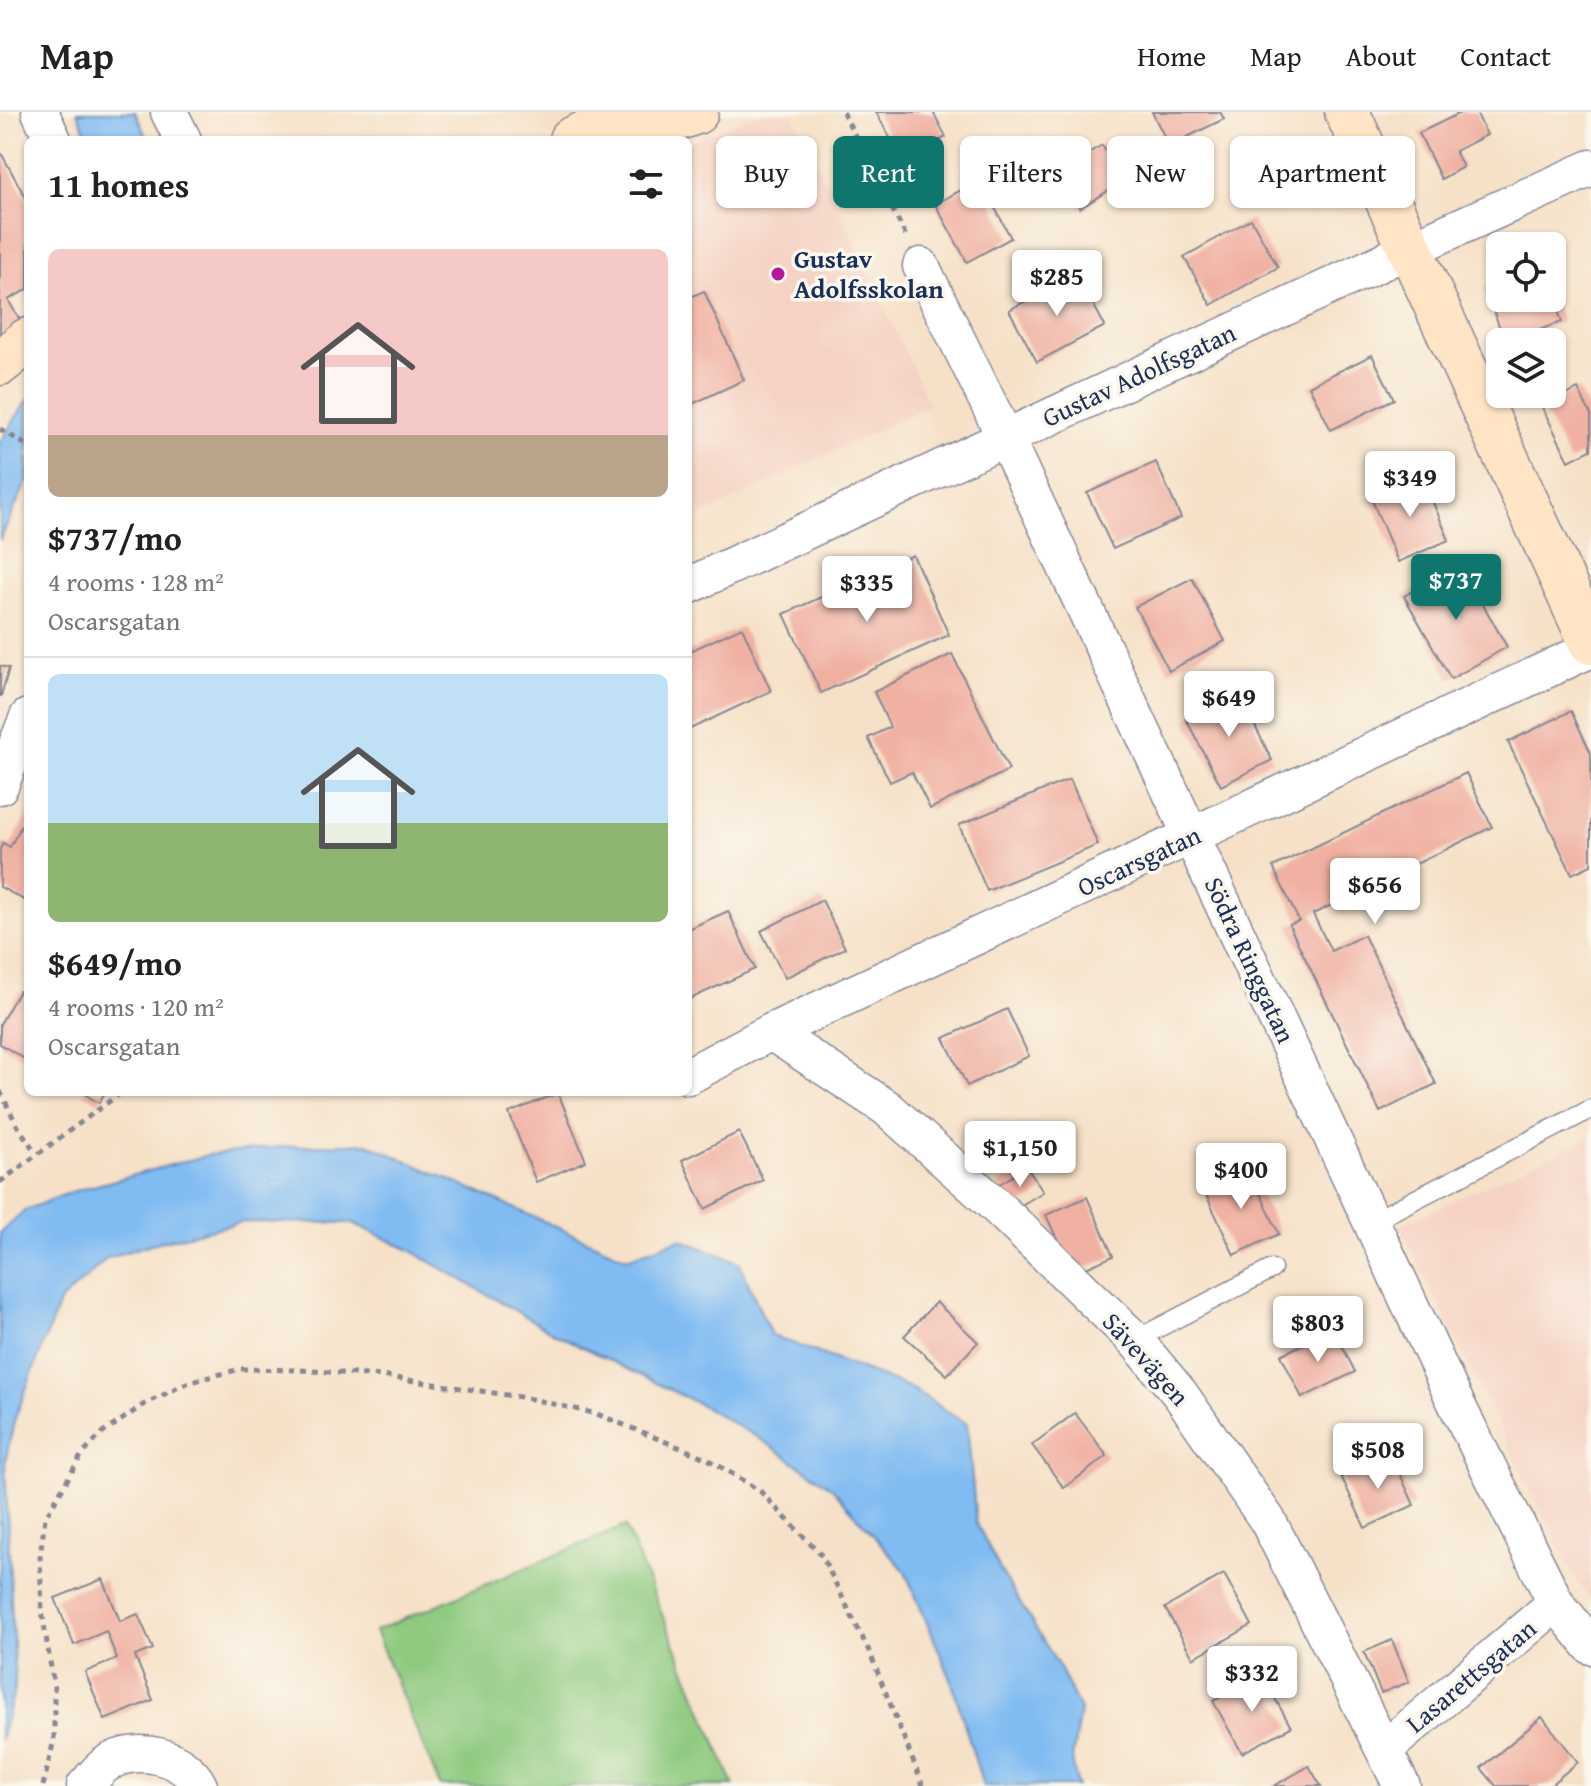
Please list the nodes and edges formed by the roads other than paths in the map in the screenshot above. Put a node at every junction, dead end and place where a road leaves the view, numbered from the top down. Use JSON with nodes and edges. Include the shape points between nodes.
{"nodes":[{"id":1,"x":40,"y":112,"type":"edge"},
{"id":2,"x":169,"y":112,"type":"edge"},
{"id":3,"x":630,"y":112,"type":"edge"},
{"id":4,"x":696,"y":112,"type":"edge"},
{"id":5,"x":1347,"y":112,"type":"edge"},
{"id":6,"x":51,"y":136,"type":"edge"},
{"id":7,"x":181,"y":136,"type":"edge"},
{"id":8,"x":579,"y":136,"type":"edge"},
{"id":9,"x":627,"y":136,"type":"edge"},
{"id":10,"x":1591,"y":168,"type":"edge"},
{"id":11,"x":1410,"y":249,"type":"junction"},
{"id":12,"x":921,"y":266,"type":"road end"},
{"id":13,"x":24,"y":343,"type":"edge"},
{"id":14,"x":0,"y":363,"type":"edge"},
{"id":15,"x":1005,"y":437,"type":"junction"},
{"id":16,"x":692,"y":584,"type":"edge"},
{"id":17,"x":1591,"y":642,"type":"edge"},
{"id":18,"x":1591,"y":649,"type":"edge"},
{"id":19,"x":24,"y":727,"type":"edge"},
{"id":20,"x":0,"y":786,"type":"edge"},
{"id":21,"x":1192,"y":836,"type":"junction"},
{"id":22,"x":771,"y":1032,"type":"junction"},
{"id":23,"x":692,"y":1074,"type":"edge"},
{"id":24,"x":1591,"y":1109,"type":"edge"},
{"id":25,"x":1373,"y":1221,"type":"junction"},
{"id":26,"x":1272,"y":1269,"type":"dead end"},
{"id":27,"x":1135,"y":1340,"type":"junction"},
{"id":28,"x":1556,"y":1603,"type":"junction"},
{"id":29,"x":1591,"y":1646,"type":"edge"},
{"id":30,"x":1386,"y":1748,"type":"junction"},
{"id":31,"x":85,"y":1786,"type":"edge"},
{"id":32,"x":199,"y":1786,"type":"edge"},
{"id":33,"x":1402,"y":1786,"type":"edge"}],
"edges":[{"from":1,"to":6,"type":"street"},
{"from":2,"to":7,"type":"street"},
{"from":3,"to":8,"type":"street"},
{"from":4,"to":9,"type":"street"},
{"from":5,"to":11,"type":"street"},
{"from":10,"to":11,"type":"street","name":"Gustav Adolfsgatan"},
{"from":11,"to":15,"type":"street","name":"Gustav Adolfsgatan"},
{"from":11,"to":17,"type":"street"},
{"from":12,"to":15,"type":"street","name":"Södra Ringgatan"},
{"from":13,"to":14,"type":"street"},
{"from":15,"to":16,"type":"street","name":"Gustav Adolfsgatan"},
{"from":15,"to":21,"type":"street","name":"Södra Ringgatan"},
{"from":18,"to":21,"type":"street","name":"Oscarsgatan"},
{"from":19,"to":20,"type":"street"},
{"from":21,"to":22,"type":"street","name":"Oscarsgatan"},
{"from":21,"to":25,"type":"street","name":"Södra Ringgatan"},
{"from":22,"to":23,"type":"street","name":"Oscarsgatan"},
{"from":22,"to":27,"type":"street","name":"Sävevägen","via":[[887,1108]]},
{"from":24,"to":25,"type":"lane"},
{"from":25,"to":28,"type":"street","name":"Södra Ringgatan"},
{"from":26,"to":27,"type":"lane"},
{"from":27,"to":30,"type":"street","name":"Sävevägen","via":[[1180,1394],[1268,1521]]},
{"from":28,"to":29,"type":"street","name":"Södra Ringgatan"},
{"from":28,"to":30,"type":"street","name":"Lasarettsgatan"},
{"from":30,"to":33,"type":"street","name":"Sävevägen"},
{"from":31,"to":32,"type":"street","via":[[107,1763],[133,1753],[169,1758]]}]}
